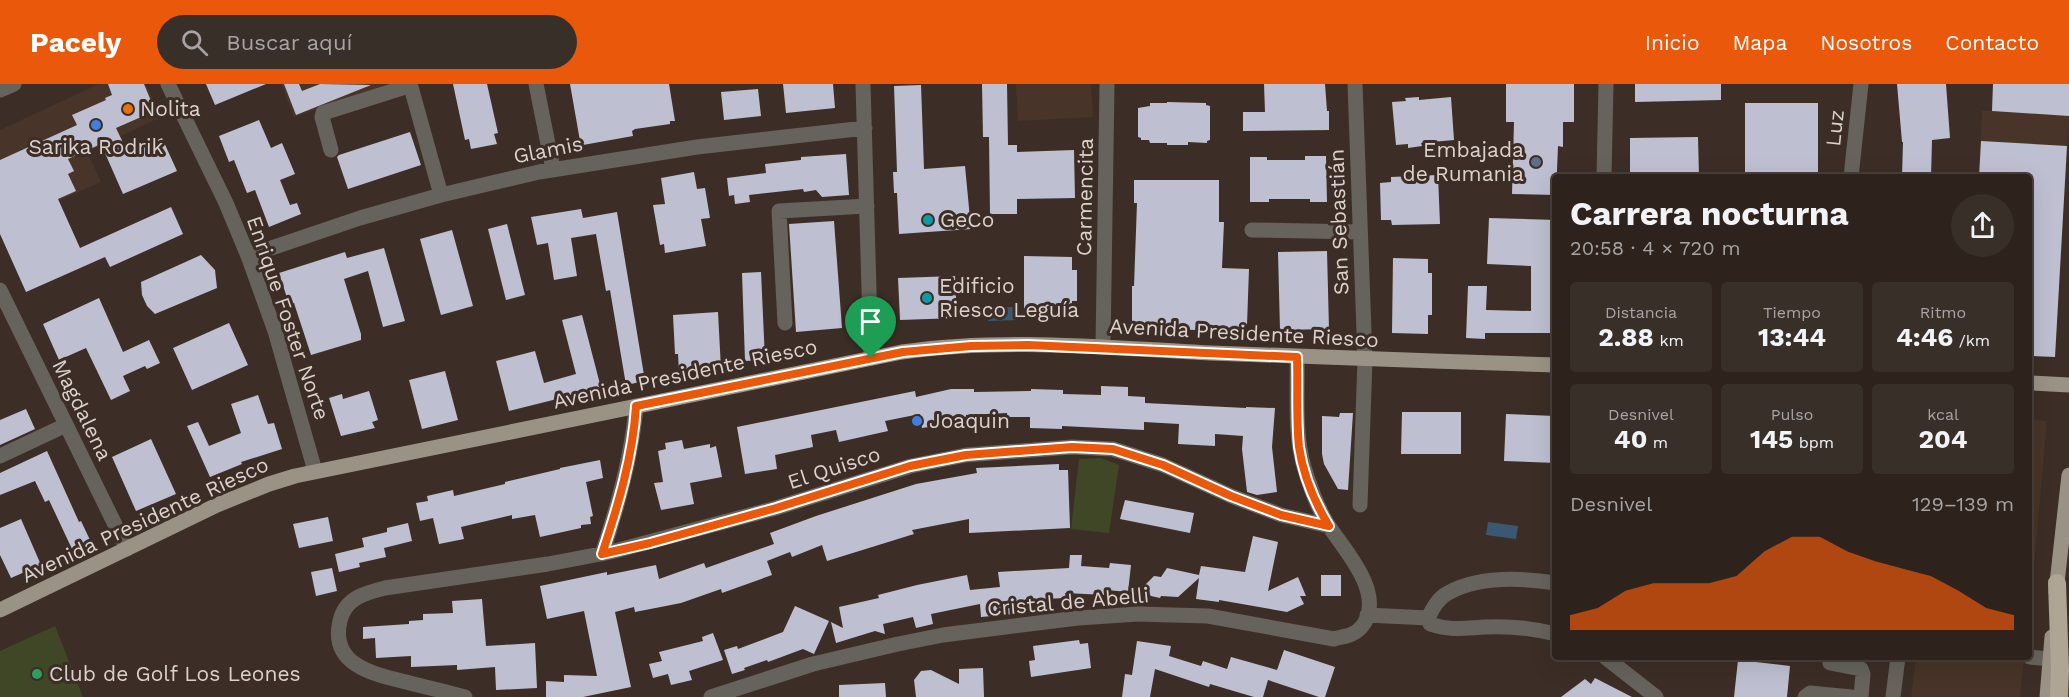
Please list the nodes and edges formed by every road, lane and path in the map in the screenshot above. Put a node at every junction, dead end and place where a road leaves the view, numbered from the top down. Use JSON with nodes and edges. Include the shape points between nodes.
{"nodes":[{"id":1,"x":14,"y":84,"type":"edge"},
{"id":2,"x":168,"y":84,"type":"edge"},
{"id":3,"x":536,"y":84,"type":"edge"},
{"id":4,"x":863,"y":84,"type":"edge"},
{"id":5,"x":1107,"y":84,"type":"edge"},
{"id":6,"x":1355,"y":84,"type":"edge"},
{"id":7,"x":1606,"y":84,"type":"edge"},
{"id":8,"x":1861,"y":84,"type":"edge"},
{"id":9,"x":0,"y":90,"type":"edge"},
{"id":10,"x":865,"y":128,"type":"junction"},
{"id":11,"x":331,"y":150,"type":"dead end"},
{"id":12,"x":553,"y":169,"type":"junction"},
{"id":13,"x":1604,"y":174,"type":"edge"},
{"id":14,"x":1851,"y":174,"type":"edge"},
{"id":15,"x":441,"y":195,"type":"junction"},
{"id":16,"x":867,"y":206,"type":"junction"},
{"id":17,"x":1252,"y":230,"type":"dead end"},
{"id":18,"x":1360,"y":232,"type":"junction"},
{"id":19,"x":248,"y":256,"type":"junction"},
{"id":20,"x":0,"y":290,"type":"edge"},
{"id":21,"x":785,"y":323,"type":"dead end"},
{"id":22,"x":1103,"y":347,"type":"junction"},
{"id":23,"x":1297,"y":357,"type":"junction"},
{"id":24,"x":871,"y":358,"type":"junction"},
{"id":25,"x":1365,"y":359,"type":"junction"},
{"id":26,"x":1552,"y":364,"type":"edge"},
{"id":27,"x":2032,"y":383,"type":"edge"},
{"id":28,"x":2069,"y":385,"type":"edge"},
{"id":29,"x":636,"y":406,"type":"junction"},
{"id":30,"x":66,"y":425,"type":"junction"},
{"id":31,"x":0,"y":456,"type":"edge"},
{"id":32,"x":315,"y":471,"type":"junction"},
{"id":33,"x":2069,"y":475,"type":"edge"},
{"id":34,"x":1360,"y":505,"type":"dead end"},
{"id":35,"x":1329,"y":526,"type":"junction"},
{"id":36,"x":127,"y":549,"type":"junction"},
{"id":37,"x":602,"y":554,"type":"junction"},
{"id":38,"x":1552,"y":582,"type":"edge"},
{"id":39,"x":2057,"y":583,"type":"junction"},
{"id":40,"x":0,"y":610,"type":"edge"},
{"id":41,"x":1367,"y":615,"type":"junction"},
{"id":42,"x":1428,"y":618,"type":"junction"},
{"id":43,"x":1552,"y":633,"type":"edge"},
{"id":44,"x":2032,"y":657,"type":"edge"},
{"id":45,"x":2050,"y":659,"type":"junction"},
{"id":46,"x":1609,"y":660,"type":"edge"},
{"id":47,"x":1898,"y":660,"type":"edge"},
{"id":48,"x":1830,"y":663,"type":"dead end"},
{"id":49,"x":465,"y":697,"type":"edge"},
{"id":50,"x":711,"y":697,"type":"edge"},
{"id":51,"x":1656,"y":697,"type":"edge"},
{"id":52,"x":1805,"y":697,"type":"edge"},
{"id":53,"x":1851,"y":697,"type":"edge"},
{"id":54,"x":1861,"y":697,"type":"edge"},
{"id":55,"x":1893,"y":697,"type":"edge"},
{"id":56,"x":2047,"y":697,"type":"edge"},
{"id":57,"x":2059,"y":697,"type":"edge"}],
"edges":[{"from":1,"to":9,"type":"street"},
{"from":2,"to":19,"type":"street","name":"Enrique Foster Norte"},
{"from":3,"to":12,"type":"street"},
{"from":4,"to":10,"type":"street"},
{"from":5,"to":22,"type":"street","name":"Carmencita"},
{"from":6,"to":18,"type":"street","name":"San Sebastián"},
{"from":7,"to":13,"type":"street"},
{"from":8,"to":14,"type":"street","name":"Luz"},
{"from":10,"to":12,"type":"street","name":"Glamis","via":[[697,147]]},
{"from":10,"to":16,"type":"street"},
{"from":11,"to":15,"type":"street","via":[[323,113],[411,87]]},
{"from":12,"to":15,"type":"street","name":"Glamis"},
{"from":15,"to":19,"type":"street","name":"Glamis"},
{"from":16,"to":21,"type":"street","via":[[779,211]]},
{"from":16,"to":24,"type":"street"},
{"from":17,"to":18,"type":"street"},
{"from":18,"to":25,"type":"street","name":"San Sebastián"},
{"from":19,"to":32,"type":"street","name":"Enrique Foster Norte","via":[[275,331]]},
{"from":20,"to":30,"type":"street","name":"Magdalena"},
{"from":22,"to":23,"type":"main road","name":"Avenida Presidente Riesco"},
{"from":22,"to":24,"type":"main road","name":"Avenida Presidente Riesco","via":[[971,346]]},
{"from":23,"to":25,"type":"main road","name":"Avenida Presidente Riesco"},
{"from":23,"to":35,"type":"street","via":[[1299,447],[1311,488]]},
{"from":24,"to":29,"type":"main road","name":"Avenida Presidente Riesco"},
{"from":25,"to":26,"type":"main road","name":"Avenida Presidente Riesco"},
{"from":25,"to":34,"type":"street","name":"San Sebastián"},
{"from":27,"to":28,"type":"main road"},
{"from":29,"to":32,"type":"main road","name":"Avenida Presidente Riesco"},
{"from":29,"to":37,"type":"street","via":[[632,441]]},
{"from":30,"to":31,"type":"street"},
{"from":30,"to":36,"type":"street","name":"Magdalena"},
{"from":32,"to":36,"type":"main road","name":"Avenida Presidente Riesco","via":[[247,492]]},
{"from":33,"to":39,"type":"main road"},
{"from":35,"to":37,"type":"street","name":"El Quisco","via":[[1281,515],[1163,465],[1113,449],[1072,447],[966,455],[910,466],[766,511]]},
{"from":35,"to":41,"type":"street","via":[[1361,574]]},
{"from":36,"to":40,"type":"main road","name":"Avenida Presidente Riesco"},
{"from":37,"to":49,"type":"street","name":"El Quisco","via":[[394,586],[360,595],[349,604],[339,622],[339,638],[351,662],[368,672]]},
{"from":38,"to":42,"type":"street","via":[[1506,578],[1473,584],[1448,593],[1436,603]]},
{"from":39,"to":45,"type":"main road"},
{"from":39,"to":57,"type":"highway"},
{"from":41,"to":42,"type":"street"},
{"from":41,"to":50,"type":"street","name":"Cristal de Abelli","via":[[1358,630],[1334,639],[1208,616],[1138,614],[1078,618],[898,644],[813,664]]},
{"from":42,"to":43,"type":"street","via":[[1430,624],[1444,629],[1506,627]]},
{"from":44,"to":45,"type":"street"},
{"from":45,"to":56,"type":"main road"},
{"from":46,"to":51,"type":"street"},
{"from":47,"to":55,"type":"street"},
{"from":48,"to":54,"type":"street","via":[[1861,669]]},
{"from":52,"to":53,"type":"street","via":[[1810,693]]}]}
